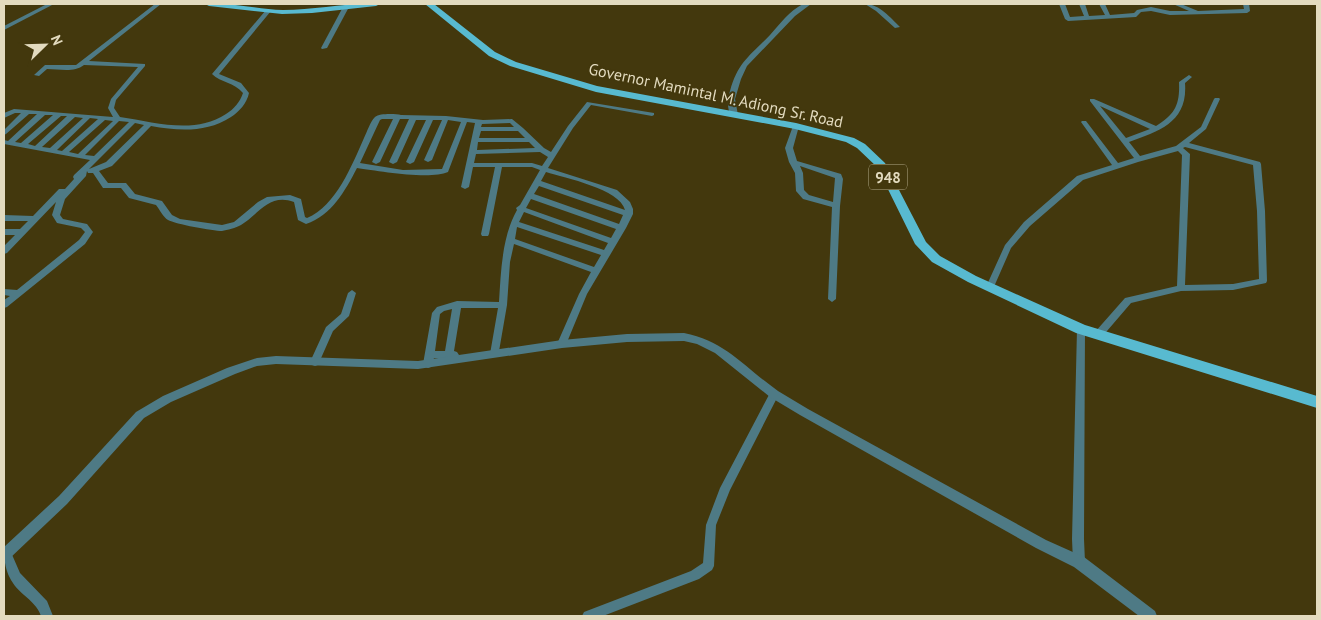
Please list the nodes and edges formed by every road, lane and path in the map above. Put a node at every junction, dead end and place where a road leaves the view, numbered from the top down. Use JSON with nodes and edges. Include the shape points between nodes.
{"nodes":[{"id":1,"x":51,"y":4,"type":"edge"},
{"id":2,"x":158,"y":4,"type":"edge"},
{"id":3,"x":210,"y":4,"type":"edge"},
{"id":4,"x":376,"y":4,"type":"edge"},
{"id":5,"x":434,"y":4,"type":"edge"},
{"id":6,"x":868,"y":4,"type":"edge"},
{"id":7,"x":1062,"y":4,"type":"edge"},
{"id":8,"x":1082,"y":4,"type":"edge"},
{"id":9,"x":1102,"y":4,"type":"edge"},
{"id":10,"x":1176,"y":4,"type":"edge"},
{"id":11,"x":1201,"y":4,"type":"edge"},
{"id":12,"x":1220,"y":4,"type":"edge"},
{"id":13,"x":1238,"y":4,"type":"edge"},
{"id":14,"x":803,"y":5,"type":"edge"},
{"id":15,"x":1145,"y":6,"type":"edge"},
{"id":16,"x":346,"y":7,"type":"junction"},
{"id":17,"x":1246,"y":7,"type":"edge"},
{"id":18,"x":268,"y":11,"type":"junction"},
{"id":19,"x":1198,"y":12,"type":"junction"},
{"id":20,"x":1211,"y":12,"type":"junction"},
{"id":21,"x":1229,"y":12,"type":"junction"},
{"id":22,"x":1108,"y":16,"type":"junction"},
{"id":23,"x":1087,"y":18,"type":"junction"},
{"id":24,"x":897,"y":27,"type":"dead end"},
{"id":25,"x":4,"y":28,"type":"edge"},
{"id":26,"x":324,"y":48,"type":"dead end"},
{"id":27,"x":82,"y":63,"type":"junction"},
{"id":28,"x":37,"y":75,"type":"dead end"},
{"id":29,"x":1189,"y":77,"type":"dead end"},
{"id":30,"x":629,"y":96,"type":"junction"},
{"id":31,"x":1217,"y":99,"type":"dead end"},
{"id":32,"x":621,"y":108,"type":"junction"},
{"id":33,"x":732,"y":109,"type":"junction"},
{"id":34,"x":27,"y":112,"type":"junction"},
{"id":35,"x":43,"y":113,"type":"junction"},
{"id":36,"x":59,"y":114,"type":"junction"},
{"id":37,"x":652,"y":114,"type":"dead end"},
{"id":38,"x":73,"y":115,"type":"junction"},
{"id":39,"x":4,"y":116,"type":"edge"},
{"id":40,"x":89,"y":116,"type":"junction"},
{"id":41,"x":398,"y":116,"type":"junction"},
{"id":42,"x":414,"y":117,"type":"junction"},
{"id":43,"x":104,"y":118,"type":"junction"},
{"id":44,"x":430,"y":118,"type":"junction"},
{"id":45,"x":446,"y":118,"type":"junction"},
{"id":46,"x":118,"y":119,"type":"junction"},
{"id":47,"x":464,"y":120,"type":"junction"},
{"id":48,"x":134,"y":121,"type":"junction"},
{"id":49,"x":1084,"y":122,"type":"dead end"},
{"id":50,"x":150,"y":123,"type":"junction"},
{"id":51,"x":478,"y":126,"type":"junction"},
{"id":52,"x":796,"y":126,"type":"junction"},
{"id":53,"x":1157,"y":129,"type":"junction"},
{"id":54,"x":4,"y":133,"type":"edge"},
{"id":55,"x":475,"y":140,"type":"junction"},
{"id":56,"x":531,"y":140,"type":"junction"},
{"id":57,"x":1125,"y":141,"type":"junction"},
{"id":58,"x":6,"y":142,"type":"edge"},
{"id":59,"x":23,"y":145,"type":"junction"},
{"id":60,"x":1181,"y":146,"type":"junction"},
{"id":61,"x":37,"y":148,"type":"junction"},
{"id":62,"x":541,"y":150,"type":"junction"},
{"id":63,"x":51,"y":151,"type":"junction"},
{"id":64,"x":472,"y":152,"type":"junction"},
{"id":65,"x":64,"y":153,"type":"junction"},
{"id":66,"x":552,"y":155,"type":"junction"},
{"id":67,"x":80,"y":156,"type":"junction"},
{"id":68,"x":95,"y":159,"type":"junction"},
{"id":69,"x":1138,"y":159,"type":"junction"},
{"id":70,"x":428,"y":160,"type":"dead end"},
{"id":71,"x":376,"y":162,"type":"dead end"},
{"id":72,"x":393,"y":162,"type":"dead end"},
{"id":73,"x":410,"y":162,"type":"dead end"},
{"id":74,"x":793,"y":162,"type":"junction"},
{"id":75,"x":499,"y":164,"type":"junction"},
{"id":76,"x":354,"y":165,"type":"junction"},
{"id":77,"x":470,"y":165,"type":"junction"},
{"id":78,"x":1116,"y":166,"type":"junction"},
{"id":79,"x":545,"y":168,"type":"junction"},
{"id":80,"x":95,"y":170,"type":"junction"},
{"id":81,"x":80,"y":175,"type":"junction"},
{"id":82,"x":536,"y":182,"type":"junction"},
{"id":83,"x":465,"y":187,"type":"dead end"},
{"id":84,"x":529,"y":195,"type":"junction"},
{"id":85,"x":836,"y":206,"type":"junction"},
{"id":86,"x":520,"y":208,"type":"junction"},
{"id":87,"x":628,"y":214,"type":"junction"},
{"id":88,"x":4,"y":218,"type":"edge"},
{"id":89,"x":33,"y":219,"type":"junction"},
{"id":90,"x":514,"y":223,"type":"junction"},
{"id":91,"x":622,"y":228,"type":"junction"},
{"id":92,"x":4,"y":232,"type":"edge"},
{"id":93,"x":21,"y":232,"type":"junction"},
{"id":94,"x":485,"y":234,"type":"dead end"},
{"id":95,"x":510,"y":240,"type":"junction"},
{"id":96,"x":613,"y":242,"type":"junction"},
{"id":97,"x":5,"y":248,"type":"edge"},
{"id":98,"x":606,"y":254,"type":"junction"},
{"id":99,"x":597,"y":271,"type":"junction"},
{"id":100,"x":990,"y":287,"type":"junction"},
{"id":101,"x":1181,"y":288,"type":"junction"},
{"id":102,"x":4,"y":292,"type":"edge"},
{"id":103,"x":19,"y":293,"type":"junction"},
{"id":104,"x":352,"y":293,"type":"dead end"},
{"id":105,"x":832,"y":299,"type":"dead end"},
{"id":106,"x":503,"y":304,"type":"junction"},
{"id":107,"x":4,"y":305,"type":"edge"},
{"id":108,"x":458,"y":305,"type":"junction"},
{"id":109,"x":1081,"y":329,"type":"junction"},
{"id":110,"x":1098,"y":335,"type":"junction"},
{"id":111,"x":562,"y":344,"type":"junction"},
{"id":112,"x":449,"y":354,"type":"junction"},
{"id":113,"x":495,"y":354,"type":"junction"},
{"id":114,"x":429,"y":359,"type":"junction"},
{"id":115,"x":460,"y":359,"type":"junction"},
{"id":116,"x":315,"y":362,"type":"junction"},
{"id":117,"x":774,"y":394,"type":"junction"},
{"id":118,"x":1317,"y":402,"type":"edge"},
{"id":119,"x":5,"y":554,"type":"edge"},
{"id":120,"x":1079,"y":562,"type":"junction"},
{"id":121,"x":47,"y":616,"type":"edge"},
{"id":122,"x":588,"y":616,"type":"edge"},
{"id":123,"x":1150,"y":616,"type":"edge"}],
"edges":[{"from":1,"to":25,"type":"street"},
{"from":2,"to":27,"type":"street"},
{"from":3,"to":18,"type":"main road"},
{"from":4,"to":16,"type":"main road"},
{"from":5,"to":30,"type":"main road","name":"Governor Mamintal M. Adiong Sr. Road","number":"948","via":[[502,60]]},
{"from":6,"to":24,"type":"street"},
{"from":7,"to":23,"type":"street","via":[[1068,19]]},
{"from":8,"to":23,"type":"street"},
{"from":9,"to":22,"type":"street"},
{"from":10,"to":19,"type":"street"},
{"from":11,"to":20,"type":"street"},
{"from":12,"to":21,"type":"street"},
{"from":13,"to":17,"type":"street"},
{"from":14,"to":33,"type":"street","via":[[746,60],[736,78]]},
{"from":15,"to":19,"type":"street","via":[[1170,13]]},
{"from":15,"to":22,"type":"street","via":[[1136,15]]},
{"from":16,"to":18,"type":"main road","via":[[298,12]]},
{"from":16,"to":26,"type":"street"},
{"from":17,"to":21,"type":"street"},
{"from":18,"to":50,"type":"street","via":[[215,74],[245,89],[246,97],[237,110],[202,127]]},
{"from":19,"to":20,"type":"street"},
{"from":20,"to":21,"type":"street"},
{"from":22,"to":23,"type":"street"},
{"from":27,"to":28,"type":"street","via":[[73,68],[45,67]]},
{"from":27,"to":46,"type":"street","via":[[143,65],[112,100]]},
{"from":29,"to":53,"type":"street","via":[[1182,82],[1184,94],[1179,108]]},
{"from":30,"to":32,"type":"street"},
{"from":30,"to":33,"type":"main road","name":"Governor Mamintal M. Adiong Sr. Road","number":"948","via":[[717,111]]},
{"from":31,"to":60,"type":"street","via":[[1204,128]]},
{"from":32,"to":37,"type":"street"},
{"from":32,"to":66,"type":"street","via":[[592,102],[587,104]]},
{"from":33,"to":52,"type":"main road","name":"Governor Mamintal M. Adiong Sr. Road","number":"948"},
{"from":34,"to":35,"type":"street"},
{"from":34,"to":39,"type":"street","via":[[12,111]]},
{"from":34,"to":54,"type":"street"},
{"from":35,"to":36,"type":"street"},
{"from":35,"to":58,"type":"street"},
{"from":36,"to":38,"type":"street"},
{"from":36,"to":59,"type":"street"},
{"from":38,"to":40,"type":"street"},
{"from":38,"to":61,"type":"street"},
{"from":40,"to":43,"type":"street"},
{"from":40,"to":63,"type":"street"},
{"from":41,"to":42,"type":"street"},
{"from":41,"to":71,"type":"street"},
{"from":41,"to":76,"type":"street","via":[[377,119]]},
{"from":42,"to":44,"type":"street"},
{"from":42,"to":72,"type":"street"},
{"from":43,"to":46,"type":"street"},
{"from":43,"to":65,"type":"street"},
{"from":44,"to":45,"type":"street"},
{"from":44,"to":73,"type":"street"},
{"from":45,"to":47,"type":"street"},
{"from":45,"to":70,"type":"street"},
{"from":46,"to":48,"type":"street"},
{"from":46,"to":67,"type":"street"},
{"from":47,"to":51,"type":"street"},
{"from":47,"to":76,"type":"street","via":[[441,172],[403,172]]},
{"from":48,"to":50,"type":"street"},
{"from":48,"to":68,"type":"street"},
{"from":49,"to":78,"type":"street"},
{"from":50,"to":80,"type":"street","via":[[110,164]]},
{"from":51,"to":55,"type":"street"},
{"from":51,"to":56,"type":"street","via":[[512,121]]},
{"from":52,"to":74,"type":"street","via":[[789,148]]},
{"from":52,"to":100,"type":"main road","name":"Governor Mamintal M. Adiong Sr. Road","number":"948","via":[[850,140],[872,156],[889,178],[921,244],[936,259]]},
{"from":53,"to":57,"type":"street"},
{"from":53,"to":57,"type":"street","via":[[1092,100]]},
{"from":55,"to":56,"type":"street"},
{"from":55,"to":64,"type":"street"},
{"from":56,"to":62,"type":"street"},
{"from":57,"to":69,"type":"street"},
{"from":58,"to":59,"type":"street"},
{"from":59,"to":61,"type":"street"},
{"from":60,"to":69,"type":"street"},
{"from":60,"to":101,"type":"street","via":[[1186,154]]},
{"from":60,"to":101,"type":"street","via":[[1257,164],[1263,281],[1233,287]]},
{"from":61,"to":63,"type":"street"},
{"from":62,"to":64,"type":"street"},
{"from":62,"to":66,"type":"street"},
{"from":63,"to":65,"type":"street"},
{"from":64,"to":77,"type":"street"},
{"from":65,"to":67,"type":"street"},
{"from":66,"to":79,"type":"street"},
{"from":67,"to":68,"type":"street"},
{"from":68,"to":81,"type":"street"},
{"from":69,"to":78,"type":"street"},
{"from":74,"to":85,"type":"street","via":[[799,173],[802,194]]},
{"from":74,"to":85,"type":"street","via":[[838,176]]},
{"from":75,"to":77,"type":"street"},
{"from":75,"to":79,"type":"street"},
{"from":75,"to":94,"type":"street"},
{"from":76,"to":80,"type":"street","via":[[335,199],[314,219],[302,220],[300,204],[295,199],[275,198],[261,204],[237,224],[222,228],[178,221],[169,216],[159,203],[132,196],[123,186],[106,186]]},
{"from":77,"to":83,"type":"street"},
{"from":78,"to":100,"type":"street","via":[[1080,178],[1028,224],[1008,247]]},
{"from":79,"to":82,"type":"street"},
{"from":79,"to":87,"type":"street","via":[[614,192],[626,204]]},
{"from":80,"to":81,"type":"street"},
{"from":81,"to":89,"type":"street"},
{"from":81,"to":103,"type":"street","via":[[61,198],[56,215],[60,222],[84,226],[88,236]]},
{"from":82,"to":84,"type":"street"},
{"from":82,"to":87,"type":"street"},
{"from":84,"to":86,"type":"street"},
{"from":84,"to":91,"type":"street"},
{"from":85,"to":105,"type":"street"},
{"from":86,"to":90,"type":"street"},
{"from":86,"to":96,"type":"street"},
{"from":87,"to":91,"type":"street"},
{"from":88,"to":89,"type":"street"},
{"from":89,"to":93,"type":"street"},
{"from":90,"to":95,"type":"street"},
{"from":90,"to":98,"type":"street"},
{"from":91,"to":96,"type":"street"},
{"from":92,"to":93,"type":"street"},
{"from":93,"to":97,"type":"street"},
{"from":95,"to":99,"type":"street"},
{"from":95,"to":106,"type":"street"},
{"from":96,"to":98,"type":"street"},
{"from":98,"to":99,"type":"street"},
{"from":99,"to":111,"type":"street","via":[[583,294]]},
{"from":100,"to":109,"type":"main road","name":"Governor Mamintal M. Adiong Sr. Road","number":"948"},
{"from":101,"to":110,"type":"street","via":[[1128,300]]},
{"from":102,"to":103,"type":"street"},
{"from":103,"to":107,"type":"street"},
{"from":104,"to":116,"type":"street","via":[[344,316],[329,329]]},
{"from":106,"to":108,"type":"street"},
{"from":106,"to":113,"type":"street"},
{"from":108,"to":112,"type":"street"},
{"from":108,"to":114,"type":"street","via":[[444,306],[436,313]]},
{"from":109,"to":110,"type":"main road","name":"Governor Mamintal M. Adiong Sr. Road","number":"948"},
{"from":109,"to":120,"type":"street"},
{"from":110,"to":118,"type":"main road","name":"Governor Mamintal M. Adiong Sr. Road","number":"948"},
{"from":111,"to":113,"type":"street"},
{"from":111,"to":117,"type":"street","via":[[662,336],[699,340],[719,350]]},
{"from":112,"to":114,"type":"street"},
{"from":112,"to":115,"type":"street"},
{"from":113,"to":115,"type":"street"},
{"from":114,"to":115,"type":"street"},
{"from":114,"to":116,"type":"street","via":[[395,366]]},
{"from":116,"to":119,"type":"street","via":[[276,360],[246,365],[149,408],[132,422],[63,500]]},
{"from":117,"to":120,"type":"street","via":[[1041,544]]},
{"from":117,"to":122,"type":"street","via":[[725,488],[711,525],[708,566],[704,571]]},
{"from":119,"to":121,"type":"street","via":[[17,579],[38,599]]},
{"from":120,"to":123,"type":"street"}]}
